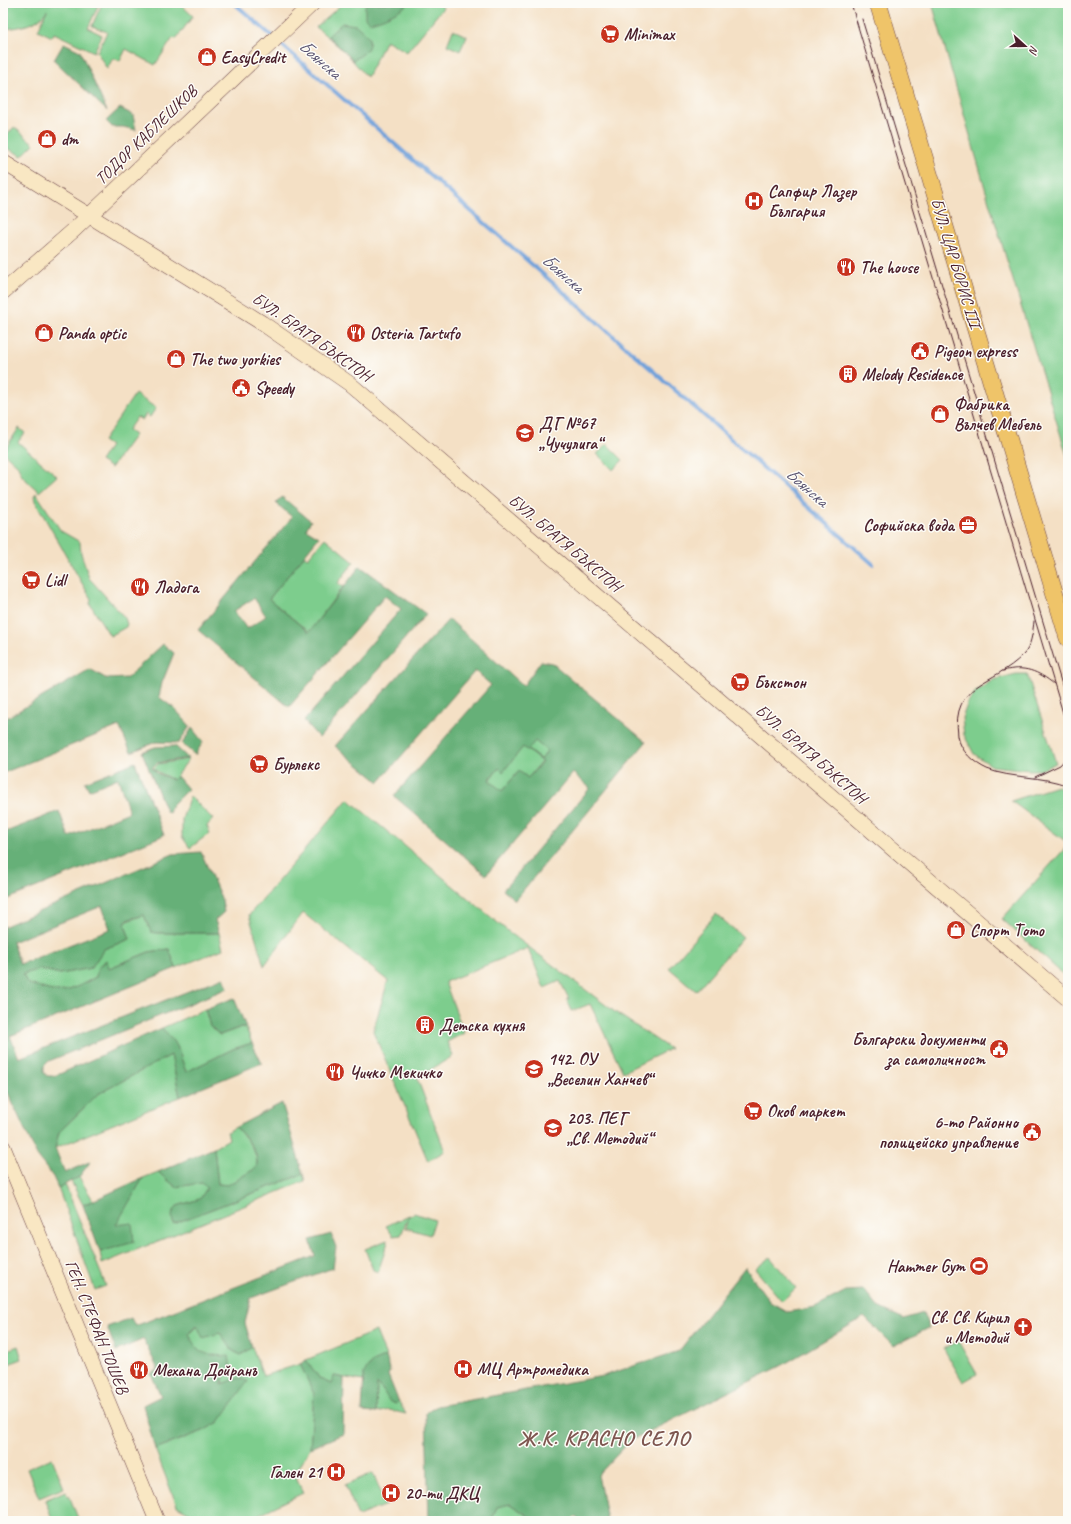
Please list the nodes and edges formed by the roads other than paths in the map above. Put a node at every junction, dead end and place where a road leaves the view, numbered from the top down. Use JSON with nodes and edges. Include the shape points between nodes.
{"nodes":[{"id":1,"x":313,"y":3,"type":"edge"},
{"id":2,"x":878,"y":3,"type":"edge"},
{"id":3,"x":3,"y":162,"type":"edge"},
{"id":4,"x":88,"y":216,"type":"junction"},
{"id":5,"x":3,"y":292,"type":"edge"},
{"id":6,"x":1068,"y":638,"type":"edge"},
{"id":7,"x":1068,"y":999,"type":"edge"},
{"id":8,"x":3,"y":1147,"type":"edge"},
{"id":9,"x":157,"y":1521,"type":"edge"}],
"edges":[{"from":1,"to":4,"type":"street","name":"ТОДОР КАБЛЕШКОВ"},
{"from":2,"to":6,"type":"main road","name":"БУЛ. ЦАР БОРИС III"},
{"from":3,"to":4,"type":"street","name":"БУЛ. БРАТЯ БЪКСТОН"},
{"from":4,"to":5,"type":"street","name":"ТОДОР КАБЛЕШКОВ"},
{"from":4,"to":7,"type":"street","name":"БУЛ. БРАТЯ БЪКСТОН","via":[[262,324],[350,384]]},
{"from":8,"to":9,"type":"street","name":"ГЕН. СТЕФАН ТОШЕВ"}]}
